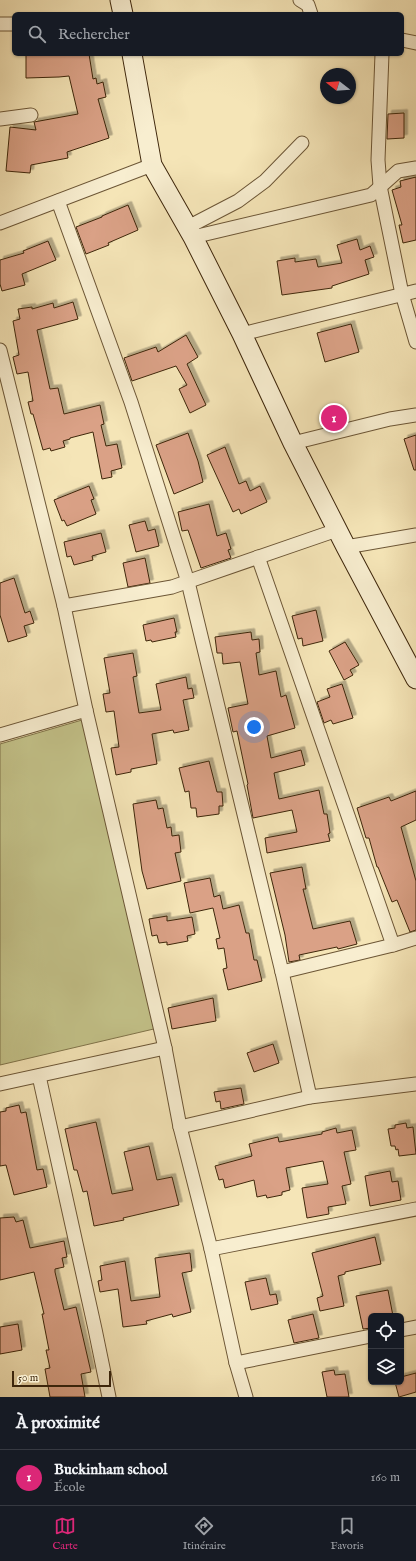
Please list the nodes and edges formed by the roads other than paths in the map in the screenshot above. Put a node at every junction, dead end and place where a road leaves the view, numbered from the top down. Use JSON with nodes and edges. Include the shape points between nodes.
{"nodes":[{"id":1,"x":120,"y":0,"type":"edge"},
{"id":2,"x":300,"y":0,"type":"edge"},
{"id":3,"x":123,"y":12,"type":"edge"},
{"id":4,"x":311,"y":12,"type":"edge"},
{"id":5,"x":0,"y":24,"type":"edge"},
{"id":6,"x":12,"y":24,"type":"edge"},
{"id":7,"x":404,"y":40,"type":"edge"},
{"id":8,"x":416,"y":43,"type":"edge"},
{"id":9,"x":135,"y":56,"type":"edge"},
{"id":10,"x":382,"y":56,"type":"edge"},
{"id":11,"x":31,"y":115,"type":"dead end"},
{"id":12,"x":0,"y":119,"type":"edge"},
{"id":13,"x":302,"y":143,"type":"dead end"},
{"id":14,"x":152,"y":165,"type":"junction"},
{"id":15,"x":416,"y":168,"type":"edge"},
{"id":16,"x":380,"y":186,"type":"junction"},
{"id":17,"x":58,"y":201,"type":"junction"},
{"id":18,"x":0,"y":223,"type":"edge"},
{"id":19,"x":190,"y":232,"type":"junction"},
{"id":20,"x":416,"y":291,"type":"edge"},
{"id":21,"x":402,"y":294,"type":"junction"},
{"id":22,"x":242,"y":334,"type":"junction"},
{"id":23,"x":416,"y":342,"type":"edge"},
{"id":24,"x":1,"y":358,"type":"edge"},
{"id":25,"x":416,"y":416,"type":"edge"},
{"id":26,"x":293,"y":443,"type":"junction"},
{"id":27,"x":337,"y":530,"type":"junction"},
{"id":28,"x":416,"y":535,"type":"edge"},
{"id":29,"x":346,"y":547,"type":"junction"},
{"id":30,"x":258,"y":557,"type":"junction"},
{"id":31,"x":188,"y":582,"type":"junction"},
{"id":32,"x":64,"y":606,"type":"junction"},
{"id":33,"x":416,"y":679,"type":"edge"},
{"id":34,"x":86,"y":710,"type":"junction"},
{"id":35,"x":0,"y":735,"type":"edge"},
{"id":36,"x":416,"y":938,"type":"edge"},
{"id":37,"x":393,"y":945,"type":"junction"},
{"id":38,"x":282,"y":972,"type":"junction"},
{"id":39,"x":165,"y":1048,"type":"junction"},
{"id":40,"x":39,"y":1076,"type":"junction"},
{"id":41,"x":0,"y":1084,"type":"edge"},
{"id":42,"x":416,"y":1084,"type":"edge"},
{"id":43,"x":310,"y":1097,"type":"junction"},
{"id":44,"x":180,"y":1127,"type":"junction"},
{"id":45,"x":416,"y":1209,"type":"edge"},
{"id":46,"x":211,"y":1249,"type":"junction"},
{"id":47,"x":416,"y":1327,"type":"edge"},
{"id":48,"x":404,"y":1329,"type":"edge"},
{"id":49,"x":368,"y":1337,"type":"edge"},
{"id":50,"x":236,"y":1363,"type":"junction"},
{"id":51,"x":109,"y":1397,"type":"edge"},
{"id":52,"x":246,"y":1397,"type":"edge"}],
"edges":[{"from":1,"to":3,"type":"street"},
{"from":2,"to":4,"type":"street"},
{"from":5,"to":6,"type":"street"},
{"from":7,"to":8,"type":"street"},
{"from":9,"to":14,"type":"street"},
{"from":10,"to":16,"type":"street","via":[[378,160]]},
{"from":11,"to":12,"type":"street"},
{"from":13,"to":19,"type":"street","via":[[265,181]]},
{"from":14,"to":17,"type":"street"},
{"from":14,"to":19,"type":"street"},
{"from":15,"to":16,"type":"street","via":[[398,171]]},
{"from":16,"to":19,"type":"street","via":[[371,195]]},
{"from":16,"to":21,"type":"street"},
{"from":17,"to":18,"type":"street"},
{"from":17,"to":31,"type":"street","via":[[132,402]]},
{"from":19,"to":22,"type":"street"},
{"from":20,"to":21,"type":"street"},
{"from":21,"to":22,"type":"street"},
{"from":21,"to":23,"type":"street"},
{"from":22,"to":26,"type":"street"},
{"from":24,"to":32,"type":"street"},
{"from":25,"to":26,"type":"street"},
{"from":26,"to":27,"type":"street"},
{"from":27,"to":29,"type":"street"},
{"from":27,"to":30,"type":"street"},
{"from":28,"to":29,"type":"street"},
{"from":29,"to":33,"type":"street"},
{"from":30,"to":31,"type":"street"},
{"from":30,"to":37,"type":"street"},
{"from":31,"to":32,"type":"street"},
{"from":31,"to":38,"type":"street"},
{"from":32,"to":34,"type":"street"},
{"from":34,"to":35,"type":"street"},
{"from":34,"to":39,"type":"street"},
{"from":36,"to":37,"type":"street"},
{"from":37,"to":38,"type":"street"},
{"from":38,"to":43,"type":"street"},
{"from":39,"to":40,"type":"street"},
{"from":39,"to":44,"type":"street"},
{"from":40,"to":41,"type":"street"},
{"from":40,"to":51,"type":"street"},
{"from":42,"to":43,"type":"street"},
{"from":43,"to":44,"type":"street"},
{"from":44,"to":46,"type":"street"},
{"from":45,"to":46,"type":"street"},
{"from":46,"to":50,"type":"street"},
{"from":47,"to":48,"type":"street"},
{"from":49,"to":50,"type":"street"},
{"from":50,"to":52,"type":"street"}]}
